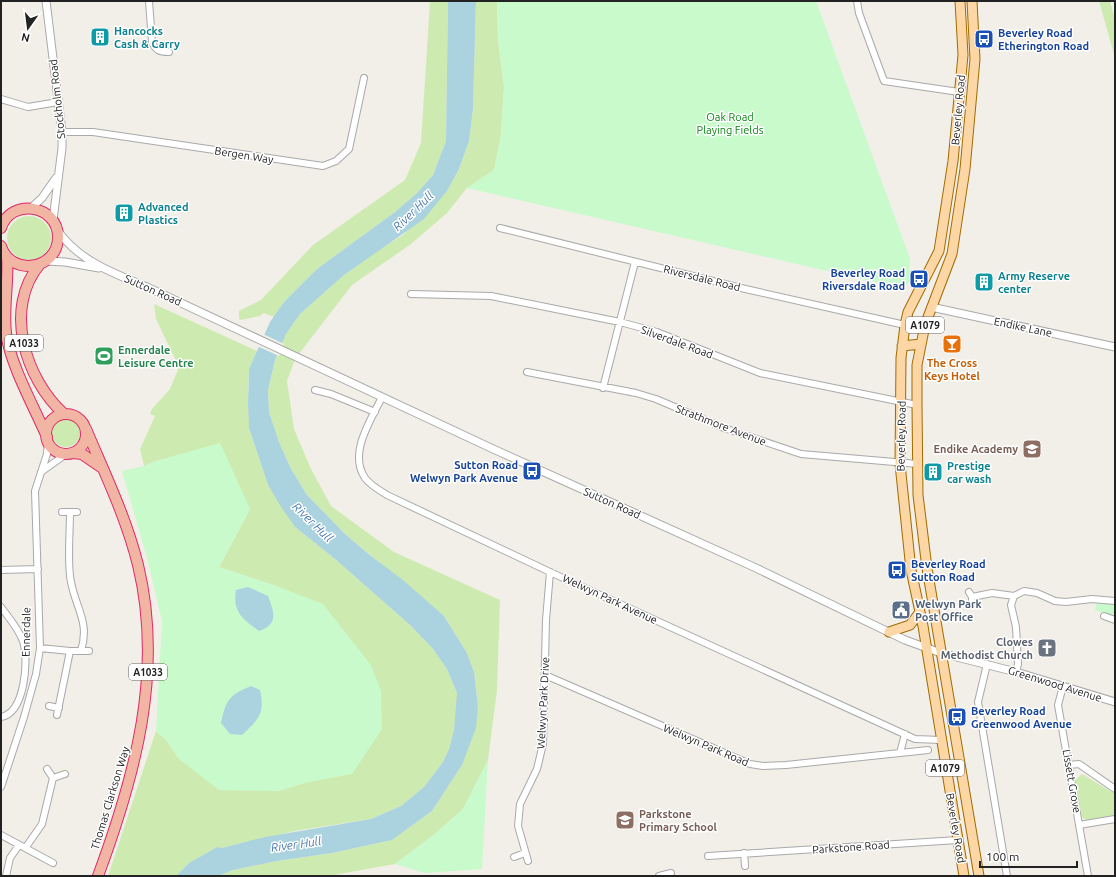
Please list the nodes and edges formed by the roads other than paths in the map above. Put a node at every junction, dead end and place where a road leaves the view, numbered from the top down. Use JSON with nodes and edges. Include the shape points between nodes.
{"nodes":[{"id":1,"x":46,"y":1,"type":"edge"},
{"id":2,"x":149,"y":1,"type":"edge"},
{"id":3,"x":857,"y":1,"type":"edge"},
{"id":4,"x":960,"y":1,"type":"edge"},
{"id":5,"x":972,"y":1,"type":"edge"},
{"id":6,"x":169,"y":52,"type":"dead end"},
{"id":7,"x":962,"y":66,"type":"junction"},
{"id":8,"x":975,"y":66,"type":"junction"},
{"id":9,"x":364,"y":78,"type":"dead end"},
{"id":10,"x":959,"y":92,"type":"junction"},
{"id":11,"x":1,"y":99,"type":"edge"},
{"id":12,"x":58,"y":102,"type":"junction"},
{"id":13,"x":957,"y":121,"type":"junction"},
{"id":14,"x":969,"y":122,"type":"junction"},
{"id":15,"x":62,"y":132,"type":"junction"},
{"id":16,"x":57,"y":177,"type":"junction"},
{"id":17,"x":948,"y":197,"type":"junction"},
{"id":18,"x":960,"y":199,"type":"junction"},
{"id":19,"x":31,"y":208,"type":"junction"},
{"id":20,"x":1,"y":211,"type":"edge"},
{"id":21,"x":12,"y":213,"type":"junction"},
{"id":22,"x":55,"y":225,"type":"junction"},
{"id":23,"x":1,"y":228,"type":"edge"},
{"id":24,"x":500,"y":228,"type":"dead end"},
{"id":25,"x":1,"y":246,"type":"edge"},
{"id":26,"x":7,"y":257,"type":"junction"},
{"id":27,"x":635,"y":262,"type":"junction"},
{"id":28,"x":43,"y":263,"type":"junction"},
{"id":29,"x":101,"y":268,"type":"junction"},
{"id":30,"x":411,"y":294,"type":"dead end"},
{"id":31,"x":931,"y":307,"type":"junction"},
{"id":32,"x":620,"y":322,"type":"junction"},
{"id":33,"x":905,"y":326,"type":"junction"},
{"id":34,"x":921,"y":344,"type":"junction"},
{"id":35,"x":902,"y":346,"type":"junction"},
{"id":36,"x":1115,"y":347,"type":"edge"},
{"id":37,"x":527,"y":372,"type":"dead end"},
{"id":38,"x":603,"y":388,"type":"junction"},
{"id":39,"x":315,"y":390,"type":"dead end"},
{"id":40,"x":382,"y":397,"type":"junction"},
{"id":41,"x":902,"y":403,"type":"junction"},
{"id":42,"x":917,"y":405,"type":"junction"},
{"id":43,"x":375,"y":412,"type":"junction"},
{"id":44,"x":64,"y":414,"type":"junction"},
{"id":45,"x":86,"y":430,"type":"junction"},
{"id":46,"x":47,"y":440,"type":"junction"},
{"id":47,"x":69,"y":453,"type":"junction"},
{"id":48,"x":900,"y":464,"type":"junction"},
{"id":49,"x":918,"y":464,"type":"junction"},
{"id":50,"x":103,"y":469,"type":"junction"},
{"id":51,"x":41,"y":472,"type":"junction"},
{"id":52,"x":62,"y":512,"type":"dead end"},
{"id":53,"x":77,"y":512,"type":"dead end"},
{"id":54,"x":70,"y":513,"type":"junction"},
{"id":55,"x":924,"y":540,"type":"junction"},
{"id":56,"x":908,"y":543,"type":"junction"},
{"id":57,"x":38,"y":569,"type":"junction"},
{"id":58,"x":1,"y":570,"type":"edge"},
{"id":59,"x":550,"y":572,"type":"junction"},
{"id":60,"x":1014,"y":596,"type":"junction"},
{"id":61,"x":971,"y":598,"type":"dead end"},
{"id":62,"x":1115,"y":601,"type":"edge"},
{"id":63,"x":1,"y":607,"type":"edge"},
{"id":64,"x":920,"y":612,"type":"junction"},
{"id":65,"x":1104,"y":616,"type":"dead end"},
{"id":66,"x":1115,"y":620,"type":"edge"},
{"id":67,"x":889,"y":632,"type":"junction"},
{"id":68,"x":40,"y":648,"type":"junction"},
{"id":69,"x":926,"y":648,"type":"junction"},
{"id":70,"x":70,"y":651,"type":"junction"},
{"id":71,"x":81,"y":651,"type":"junction"},
{"id":72,"x":89,"y":651,"type":"dead end"},
{"id":73,"x":941,"y":653,"type":"junction"},
{"id":74,"x":987,"y":664,"type":"junction"},
{"id":75,"x":1016,"y":672,"type":"junction"},
{"id":76,"x":545,"y":675,"type":"junction"},
{"id":77,"x":1063,"y":686,"type":"junction"},
{"id":78,"x":1115,"y":702,"type":"edge"},
{"id":79,"x":48,"y":706,"type":"dead end"},
{"id":80,"x":1,"y":717,"type":"edge"},
{"id":81,"x":905,"y":734,"type":"junction"},
{"id":82,"x":941,"y":740,"type":"junction"},
{"id":83,"x":928,"y":750,"type":"dead end"},
{"id":84,"x":900,"y":753,"type":"junction"},
{"id":85,"x":1069,"y":765,"type":"junction"},
{"id":86,"x":47,"y":769,"type":"dead end"},
{"id":87,"x":65,"y":774,"type":"dead end"},
{"id":88,"x":53,"y":778,"type":"junction"},
{"id":89,"x":1,"y":787,"type":"edge"},
{"id":90,"x":1115,"y":789,"type":"edge"},
{"id":91,"x":1115,"y":819,"type":"edge"},
{"id":92,"x":1079,"y":825,"type":"junction"},
{"id":93,"x":1,"y":835,"type":"edge"},
{"id":94,"x":958,"y":840,"type":"junction"},
{"id":95,"x":19,"y":845,"type":"junction"},
{"id":96,"x":26,"y":847,"type":"junction"},
{"id":97,"x":525,"y":853,"type":"junction"},
{"id":98,"x":744,"y":853,"type":"junction"},
{"id":99,"x":708,"y":856,"type":"dead end"},
{"id":100,"x":514,"y":857,"type":"dead end"},
{"id":101,"x":528,"y":861,"type":"dead end"},
{"id":102,"x":53,"y":863,"type":"dead end"},
{"id":103,"x":745,"y":866,"type":"dead end"},
{"id":104,"x":671,"y":874,"type":"dead end"},
{"id":105,"x":6,"y":876,"type":"edge"},
{"id":106,"x":98,"y":876,"type":"edge"},
{"id":107,"x":659,"y":876,"type":"edge"},
{"id":108,"x":964,"y":876,"type":"edge"},
{"id":109,"x":979,"y":876,"type":"edge"},
{"id":110,"x":1007,"y":876,"type":"edge"},
{"id":111,"x":1088,"y":876,"type":"edge"}],
"edges":[{"from":1,"to":12,"type":"street","name":"Stockholm Road"},
{"from":2,"to":6,"type":"street","via":[[154,49]]},
{"from":3,"to":10,"type":"street","via":[[884,81]]},
{"from":4,"to":7,"type":"main road","name":"Beverley Road","number":"A1079"},
{"from":5,"to":8,"type":"main road","name":"Beverley Road","number":"A1079"},
{"from":7,"to":8,"type":"main road"},
{"from":7,"to":10,"type":"main road","name":"Beverley Road","number":"A1079"},
{"from":8,"to":14,"type":"main road","name":"Beverley Road","number":"A1079"},
{"from":9,"to":15,"type":"street","name":"Bergen Way","via":[[349,149],[336,161],[323,166],[93,132]]},
{"from":10,"to":13,"type":"main road","name":"Beverley Road","number":"A1079"},
{"from":11,"to":12,"type":"street","via":[[28,107]]},
{"from":12,"to":15,"type":"street","name":"Stockholm Road"},
{"from":13,"to":14,"type":"main road"},
{"from":13,"to":17,"type":"main road","name":"Beverley Road","number":"A1079"},
{"from":14,"to":18,"type":"main road","name":"Beverley Road","number":"A1079"},
{"from":15,"to":16,"type":"street","name":"Stockholm Road"},
{"from":16,"to":19,"type":"street","via":[[42,198]]},
{"from":16,"to":22,"type":"street","name":"Stockholm Road"},
{"from":17,"to":18,"type":"main road"},
{"from":17,"to":33,"type":"main road","name":"Beverley Road","number":"A1079","via":[[939,251],[908,312]]},
{"from":18,"to":31,"type":"main road","name":"Beverley Road","number":"A1079","via":[[952,254]]},
{"from":19,"to":21,"type":"highway"},
{"from":19,"to":22,"type":"highway","via":[[47,214]]},
{"from":20,"to":21,"type":"highway"},
{"from":21,"to":23,"type":"highway"},
{"from":22,"to":28,"type":"highway","via":[[57,247]]},
{"from":22,"to":29,"type":"street","name":"Sutton Road","via":[[71,245]]},
{"from":24,"to":27,"type":"street","name":"Riversdale Road"},
{"from":25,"to":26,"type":"highway"},
{"from":26,"to":28,"type":"highway","via":[[22,266]]},
{"from":26,"to":46,"type":"highway","number":"A1033","via":[[5,321],[9,348]]},
{"from":27,"to":32,"type":"street"},
{"from":27,"to":33,"type":"street","name":"Riversdale Road"},
{"from":28,"to":29,"type":"street","via":[[65,262]]},
{"from":28,"to":44,"type":"highway","number":"A1033","via":[[27,283],[21,319],[23,338],[36,376],[46,395]]},
{"from":29,"to":40,"type":"street","name":"Sutton Road","via":[[148,287]]},
{"from":30,"to":32,"type":"street","name":"Silverdale Road","via":[[491,296]]},
{"from":31,"to":34,"type":"main road","name":"Beverley Road","number":"A1079"},
{"from":31,"to":36,"type":"street","name":"Endike Lane"},
{"from":32,"to":38,"type":"street"},
{"from":32,"to":41,"type":"street","name":"Silverdale Road","via":[[657,332],[760,374]]},
{"from":33,"to":35,"type":"main road","name":"Beverley Road","number":"A1079"},
{"from":34,"to":35,"type":"main road"},
{"from":34,"to":42,"type":"main road","name":"Beverley Road","number":"A1079","via":[[917,365]]},
{"from":35,"to":41,"type":"main road","name":"Beverley Road","number":"A1079"},
{"from":37,"to":38,"type":"street","name":"Strathmore Avenue"},
{"from":38,"to":48,"type":"street","name":"Strathmore Avenue","via":[[636,392],[724,428],[801,454]]},
{"from":39,"to":43,"type":"street"},
{"from":40,"to":43,"type":"street","name":"Welwyn Park Avenue"},
{"from":40,"to":67,"type":"street","name":"Sutton Road","via":[[756,568]]},
{"from":41,"to":42,"type":"street","name":"Silverdale Road"},
{"from":41,"to":48,"type":"main road","name":"Beverley Road","number":"A1079"},
{"from":42,"to":49,"type":"main road","name":"Beverley Road","number":"A1079"},
{"from":43,"to":59,"type":"street","name":"Welwyn Park Avenue","via":[[360,445],[359,459],[365,478],[374,487]]},
{"from":44,"to":45,"type":"highway","via":[[78,418]]},
{"from":44,"to":46,"type":"highway","via":[[49,424]]},
{"from":45,"to":47,"type":"highway","via":[[85,441],[78,450]]},
{"from":45,"to":50,"type":"highway","number":"A1033"},
{"from":46,"to":47,"type":"highway","via":[[55,450]]},
{"from":46,"to":51,"type":"street","name":"Ennerdale"},
{"from":47,"to":50,"type":"highway","number":"A1033","via":[[82,454]]},
{"from":47,"to":51,"type":"street","via":[[49,464]]},
{"from":48,"to":49,"type":"street","name":"Strathmore Avenue"},
{"from":48,"to":56,"type":"main road","name":"Beverley Road","number":"A1079"},
{"from":49,"to":55,"type":"main road","name":"Beverley Road","number":"A1079","via":[[918,496]]},
{"from":50,"to":106,"type":"highway","name":"Thomas Clarkson Way","number":"A1033","via":[[117,498],[138,566],[147,622],[148,665],[144,717],[137,753]]},
{"from":51,"to":57,"type":"street","name":"Ennerdale","via":[[35,491]]},
{"from":52,"to":54,"type":"street"},
{"from":53,"to":54,"type":"street"},
{"from":54,"to":71,"type":"street","via":[[70,581],[85,627],[85,640]]},
{"from":55,"to":56,"type":"main road"},
{"from":55,"to":73,"type":"main road","name":"Beverley Road","number":"A1079"},
{"from":56,"to":64,"type":"main road","name":"Beverley Road","number":"A1079"},
{"from":57,"to":58,"type":"street"},
{"from":57,"to":68,"type":"street","name":"Ennerdale"},
{"from":59,"to":76,"type":"street","name":"Welwyn Park Drive"},
{"from":59,"to":81,"type":"street","name":"Welwyn Park Avenue"},
{"from":60,"to":61,"type":"street","via":[[992,593]]},
{"from":60,"to":62,"type":"street","via":[[1024,591],[1056,601],[1092,598]]},
{"from":60,"to":75,"type":"street","via":[[1011,605],[1016,627]]},
{"from":63,"to":80,"type":"street","via":[[23,641],[26,667],[17,704],[12,712]]},
{"from":64,"to":67,"type":"main road","via":[[910,625]]},
{"from":64,"to":69,"type":"main road","name":"Beverley Road","number":"A1079"},
{"from":65,"to":66,"type":"street"},
{"from":67,"to":69,"type":"street","name":"Sutton Road"},
{"from":68,"to":70,"type":"street"},
{"from":68,"to":89,"type":"street","name":"Ennerdale","via":[[26,710]]},
{"from":69,"to":73,"type":"street","name":"Greenwood Avenue"},
{"from":69,"to":82,"type":"main road","name":"Beverley Road","number":"A1079"},
{"from":70,"to":71,"type":"street"},
{"from":70,"to":79,"type":"street","via":[[58,711]]},
{"from":71,"to":72,"type":"street"},
{"from":73,"to":74,"type":"street","name":"Greenwood Avenue"},
{"from":73,"to":109,"type":"main road","name":"Beverley Road","number":"A1079"},
{"from":74,"to":75,"type":"street","name":"Greenwood Avenue"},
{"from":74,"to":110,"type":"street","via":[[978,702]]},
{"from":75,"to":77,"type":"street","name":"Greenwood Avenue"},
{"from":76,"to":84,"type":"street","name":"Welwyn Park Road","via":[[750,764],[786,765]]},
{"from":76,"to":97,"type":"street","name":"Welwyn Park Drive","via":[[542,744],[537,769],[520,804],[518,826]]},
{"from":77,"to":78,"type":"street","name":"Greenwood Avenue"},
{"from":77,"to":85,"type":"street","name":"Lissett Grove","via":[[1058,705]]},
{"from":81,"to":82,"type":"street","name":"Welwyn Park Avenue","via":[[915,739]]},
{"from":81,"to":84,"type":"street"},
{"from":82,"to":94,"type":"main road","name":"Beverley Road","number":"A1079"},
{"from":83,"to":84,"type":"street","name":"Welwyn Park Road"},
{"from":85,"to":90,"type":"street","via":[[1079,764]]},
{"from":85,"to":92,"type":"street","name":"Lissett Grove"},
{"from":86,"to":88,"type":"street"},
{"from":87,"to":88,"type":"street"},
{"from":88,"to":96,"type":"street","via":[[42,824]]},
{"from":91,"to":92,"type":"street"},
{"from":92,"to":111,"type":"street","name":"Lissett Grove"},
{"from":93,"to":95,"type":"street"},
{"from":94,"to":98,"type":"street","name":"Parkstone Road"},
{"from":94,"to":108,"type":"main road","name":"Beverley Road","number":"A1079"},
{"from":95,"to":96,"type":"street"},
{"from":95,"to":105,"type":"street","via":[[10,858]]},
{"from":96,"to":102,"type":"street"},
{"from":97,"to":100,"type":"street"},
{"from":97,"to":101,"type":"street","name":"Welwyn Park Drive"},
{"from":98,"to":99,"type":"street","name":"Parkstone Road"},
{"from":98,"to":103,"type":"street"},
{"from":104,"to":107,"type":"street"}]}
